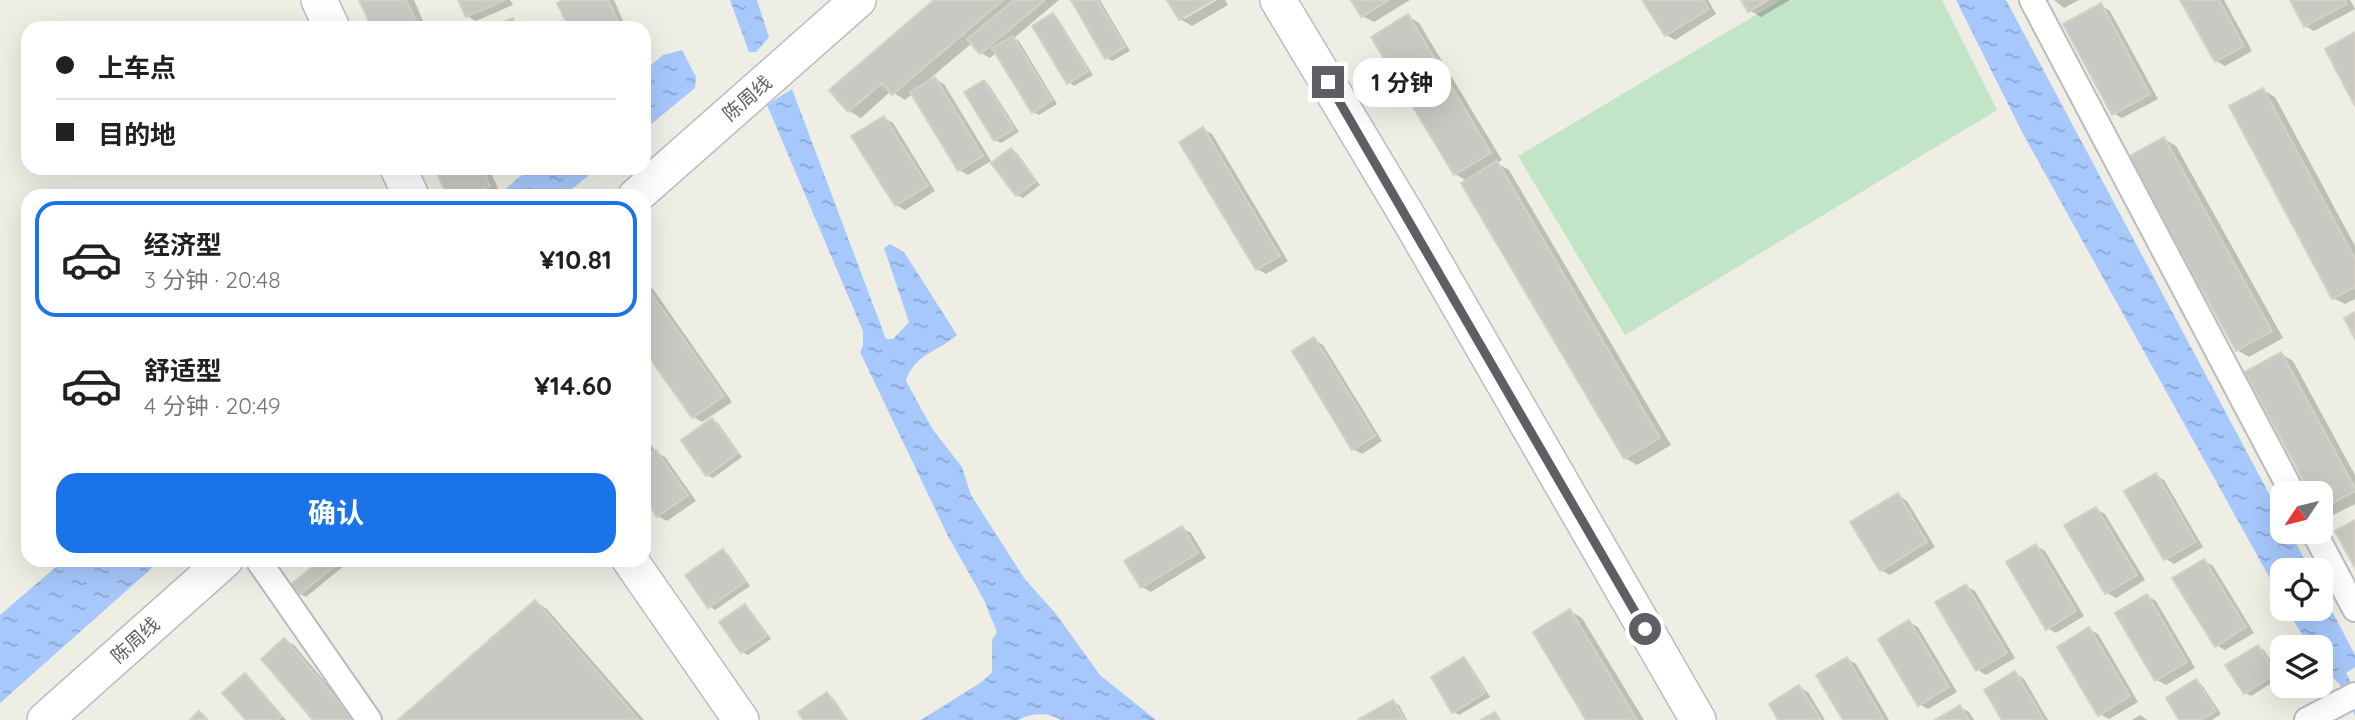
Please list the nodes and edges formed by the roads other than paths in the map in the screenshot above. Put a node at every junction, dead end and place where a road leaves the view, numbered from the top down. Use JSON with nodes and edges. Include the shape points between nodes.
{"nodes":[{"id":1,"x":318,"y":0,"type":"edge"},
{"id":2,"x":858,"y":0,"type":"edge"},
{"id":3,"x":1278,"y":0,"type":"edge"},
{"id":4,"x":2032,"y":0,"type":"edge"},
{"id":5,"x":328,"y":21,"type":"edge"},
{"id":6,"x":644,"y":189,"type":"edge"},
{"id":7,"x":2287,"y":481,"type":"edge"},
{"id":8,"x":2320,"y":544,"type":"edge"},
{"id":9,"x":217,"y":567,"type":"edge"},
{"id":10,"x":263,"y":567,"type":"edge"},
{"id":11,"x":635,"y":567,"type":"edge"},
{"id":12,"x":2355,"y":609,"type":"edge"},
{"id":13,"x":2355,"y":695,"type":"edge"},
{"id":14,"x":46,"y":720,"type":"edge"},
{"id":15,"x":369,"y":720,"type":"edge"},
{"id":16,"x":741,"y":720,"type":"edge"},
{"id":17,"x":1698,"y":720,"type":"edge"},
{"id":18,"x":2307,"y":720,"type":"edge"}],
"edges":[{"from":1,"to":5,"type":"street"},
{"from":2,"to":6,"type":"street","name":"陈周线"},
{"from":3,"to":17,"type":"street"},
{"from":4,"to":7,"type":"street"},
{"from":8,"to":12,"type":"street"},
{"from":9,"to":14,"type":"street","name":"陈周线"},
{"from":10,"to":15,"type":"street"},
{"from":11,"to":16,"type":"street"},
{"from":13,"to":18,"type":"street"}]}
